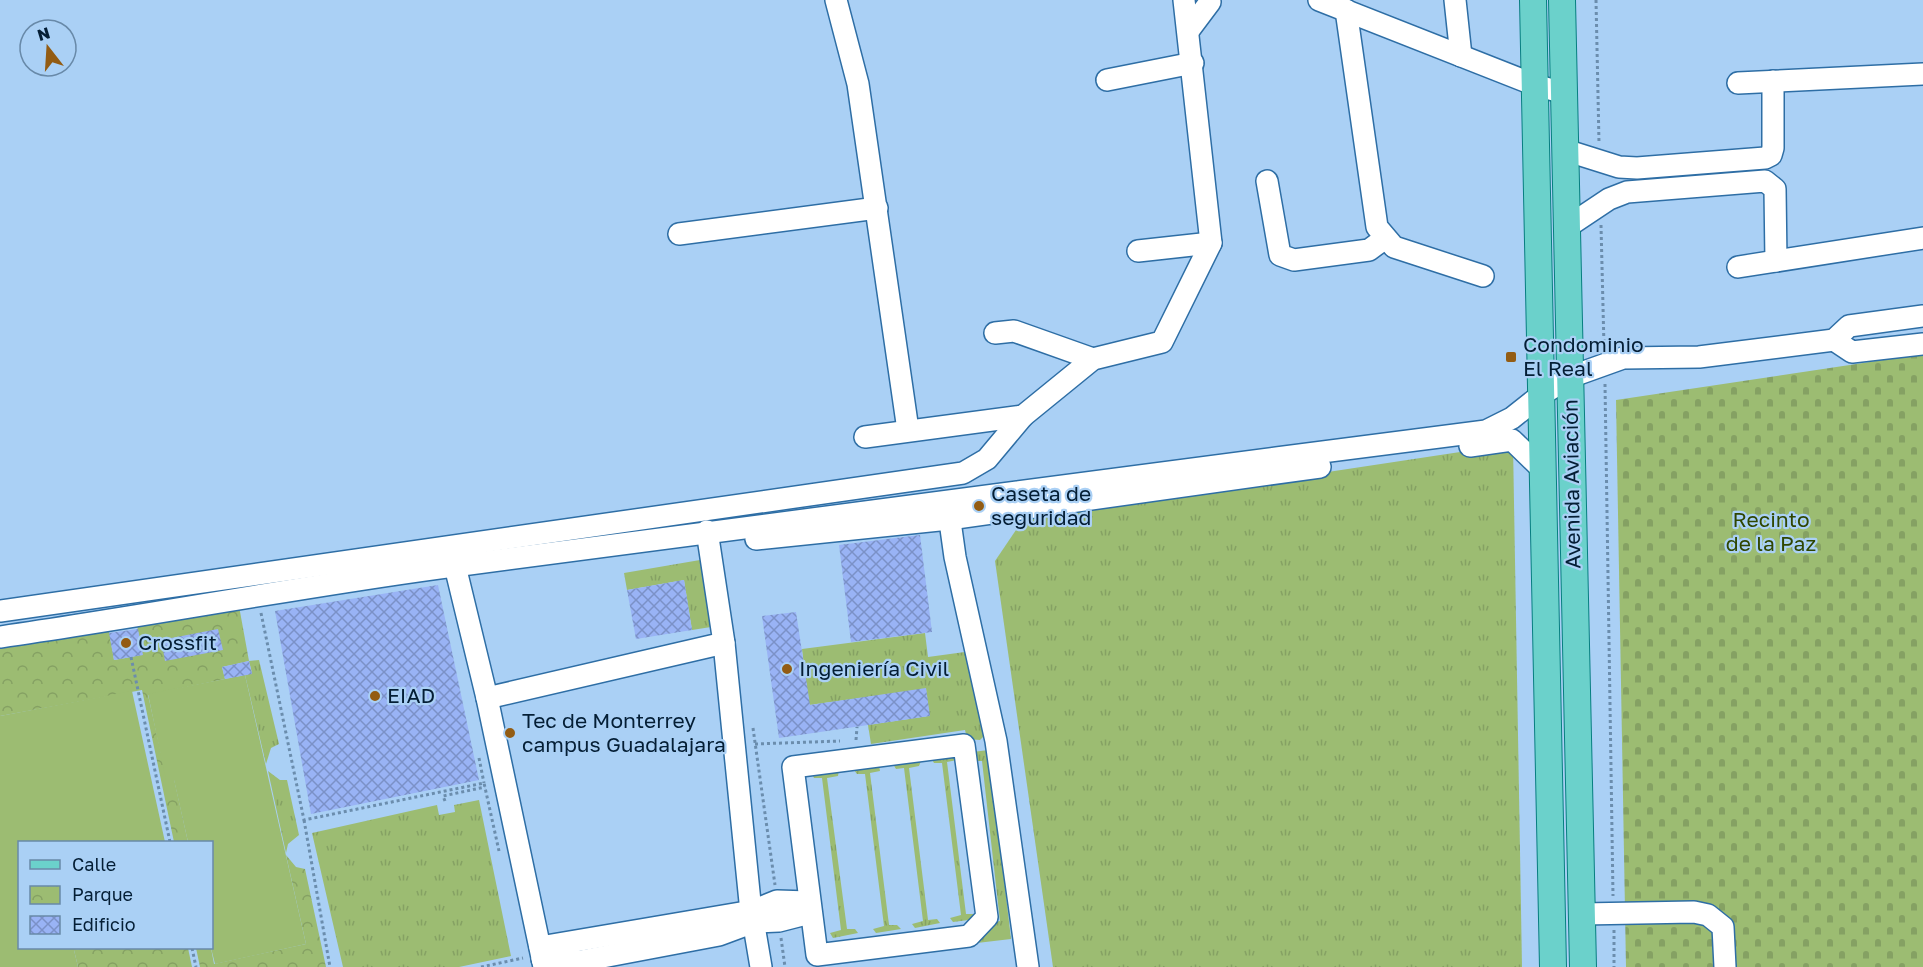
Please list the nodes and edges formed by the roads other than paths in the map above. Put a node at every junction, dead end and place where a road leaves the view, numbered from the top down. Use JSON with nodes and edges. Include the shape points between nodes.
{"nodes":[{"id":1,"x":836,"y":0,"type":"edge"},
{"id":2,"x":1184,"y":0,"type":"edge"},
{"id":3,"x":1206,"y":0,"type":"edge"},
{"id":4,"x":1319,"y":0,"type":"edge"},
{"id":5,"x":1455,"y":0,"type":"edge"},
{"id":6,"x":1533,"y":0,"type":"edge"},
{"id":7,"x":1562,"y":0,"type":"edge"},
{"id":8,"x":1346,"y":10,"type":"junction"},
{"id":9,"x":1189,"y":30,"type":"junction"},
{"id":10,"x":1461,"y":56,"type":"junction"},
{"id":11,"x":1193,"y":63,"type":"junction"},
{"id":12,"x":1923,"y":74,"type":"edge"},
{"id":13,"x":1107,"y":80,"type":"dead end"},
{"id":14,"x":1773,"y":81,"type":"junction"},
{"id":15,"x":1738,"y":83,"type":"dead end"},
{"id":16,"x":1535,"y":86,"type":"junction"},
{"id":17,"x":1564,"y":93,"type":"junction"},
{"id":18,"x":1565,"y":150,"type":"junction"},
{"id":19,"x":1661,"y":166,"type":"junction"},
{"id":20,"x":1267,"y":181,"type":"dead end"},
{"id":21,"x":1662,"y":188,"type":"junction"},
{"id":22,"x":877,"y":208,"type":"junction"},
{"id":23,"x":1567,"y":227,"type":"junction"},
{"id":24,"x":679,"y":234,"type":"dead end"},
{"id":25,"x":1923,"y":238,"type":"edge"},
{"id":26,"x":1384,"y":239,"type":"junction"},
{"id":27,"x":1211,"y":243,"type":"junction"},
{"id":28,"x":1138,"y":251,"type":"dead end"},
{"id":29,"x":1776,"y":261,"type":"junction"},
{"id":30,"x":1738,"y":267,"type":"dead end"},
{"id":31,"x":1483,"y":276,"type":"dead end"},
{"id":32,"x":1923,"y":316,"type":"edge"},
{"id":33,"x":995,"y":333,"type":"dead end"},
{"id":34,"x":1834,"y":340,"type":"junction"},
{"id":35,"x":1923,"y":344,"type":"edge"},
{"id":36,"x":1093,"y":359,"type":"junction"},
{"id":37,"x":1570,"y":377,"type":"junction"},
{"id":38,"x":1541,"y":395,"type":"junction"},
{"id":39,"x":1023,"y":416,"type":"junction"},
{"id":40,"x":908,"y":430,"type":"junction"},
{"id":41,"x":865,"y":437,"type":"dead end"},
{"id":42,"x":1543,"y":471,"type":"junction"},
{"id":43,"x":948,"y":510,"type":"junction"},
{"id":44,"x":708,"y":538,"type":"junction"},
{"id":45,"x":457,"y":570,"type":"junction"},
{"id":46,"x":0,"y":611,"type":"edge"},
{"id":47,"x":0,"y":637,"type":"edge"},
{"id":48,"x":724,"y":642,"type":"junction"},
{"id":49,"x":487,"y":698,"type":"junction"},
{"id":50,"x":996,"y":741,"type":"junction"},
{"id":51,"x":964,"y":745,"type":"junction"},
{"id":52,"x":810,"y":908,"type":"junction"},
{"id":53,"x":1582,"y":914,"type":"junction"},
{"id":54,"x":753,"y":917,"type":"junction"},
{"id":55,"x":533,"y":957,"type":"edge"},
{"id":56,"x":1553,"y":962,"type":"edge"},
{"id":57,"x":1583,"y":963,"type":"edge"},
{"id":58,"x":761,"y":967,"type":"edge"},
{"id":59,"x":1028,"y":967,"type":"edge"},
{"id":60,"x":1725,"y":967,"type":"edge"}],
"edges":[{"from":1,"to":22,"type":"street","via":[[858,84]]},
{"from":2,"to":9,"type":"street"},
{"from":3,"to":9,"type":"street"},
{"from":4,"to":8,"type":"street"},
{"from":5,"to":10,"type":"street"},
{"from":6,"to":16,"type":"main road","name":"Avenida Aviación"},
{"from":7,"to":17,"type":"main road","name":"Avenida Aviación"},
{"from":8,"to":10,"type":"street"},
{"from":8,"to":26,"type":"street","via":[[1377,227]]},
{"from":9,"to":11,"type":"street"},
{"from":10,"to":16,"type":"street"},
{"from":11,"to":13,"type":"street"},
{"from":11,"to":27,"type":"street"},
{"from":12,"to":14,"type":"street"},
{"from":14,"to":15,"type":"street"},
{"from":14,"to":19,"type":"street","via":[[1771,155]]},
{"from":16,"to":17,"type":"street"},
{"from":16,"to":38,"type":"main road","name":"Avenida Aviación"},
{"from":17,"to":18,"type":"main road","name":"Avenida Aviación"},
{"from":18,"to":19,"type":"street","via":[[1619,167]]},
{"from":18,"to":23,"type":"main road","name":"Avenida Aviación"},
{"from":19,"to":21,"type":"street"},
{"from":20,"to":26,"type":"street","via":[[1280,255],[1293,260],[1370,250]]},
{"from":21,"to":23,"type":"street","via":[[1627,192],[1609,199]]},
{"from":21,"to":29,"type":"street","via":[[1771,183],[1775,189]]},
{"from":22,"to":24,"type":"street"},
{"from":22,"to":40,"type":"street"},
{"from":23,"to":37,"type":"main road","name":"Avenida Aviación"},
{"from":25,"to":29,"type":"street"},
{"from":26,"to":31,"type":"street","via":[[1394,247]]},
{"from":27,"to":28,"type":"street"},
{"from":27,"to":36,"type":"street","via":[[1162,342]]},
{"from":29,"to":30,"type":"street"},
{"from":32,"to":34,"type":"street","via":[[1849,326]]},
{"from":33,"to":36,"type":"street","via":[[1014,332]]},
{"from":34,"to":35,"type":"street","via":[[1852,352]]},
{"from":34,"to":37,"type":"street","via":[[1699,357],[1623,358]]},
{"from":36,"to":39,"type":"street"},
{"from":37,"to":38,"type":"street"},
{"from":37,"to":53,"type":"main road","name":"Avenida Aviación"},
{"from":38,"to":42,"type":"main road","name":"Avenida Aviación"},
{"from":38,"to":43,"type":"street","via":[[1512,418],[1486,431]]},
{"from":39,"to":40,"type":"street"},
{"from":39,"to":46,"type":"street","via":[[987,459],[963,473]]},
{"from":40,"to":41,"type":"street"},
{"from":42,"to":43,"type":"street","via":[[1512,440]]},
{"from":42,"to":56,"type":"main road","name":"Avenida Aviación"},
{"from":43,"to":44,"type":"street"},
{"from":43,"to":50,"type":"street"},
{"from":44,"to":45,"type":"street"},
{"from":44,"to":48,"type":"street"},
{"from":45,"to":47,"type":"street","via":[[257,594]]},
{"from":45,"to":49,"type":"street"},
{"from":48,"to":49,"type":"street"},
{"from":48,"to":54,"type":"street"},
{"from":49,"to":55,"type":"street"},
{"from":50,"to":51,"type":"street"},
{"from":50,"to":59,"type":"street"},
{"from":51,"to":52,"type":"street","via":[[793,767]]},
{"from":51,"to":52,"type":"street","via":[[987,917],[969,936],[817,955]]},
{"from":52,"to":54,"type":"street"},
{"from":53,"to":57,"type":"main road","name":"Avenida Aviación"},
{"from":53,"to":60,"type":"street","via":[[1708,915],[1723,927]]},
{"from":54,"to":55,"type":"street","via":[[719,934],[581,961]]},
{"from":54,"to":58,"type":"street"},
{"from":56,"to":57,"type":"main road"}]}
